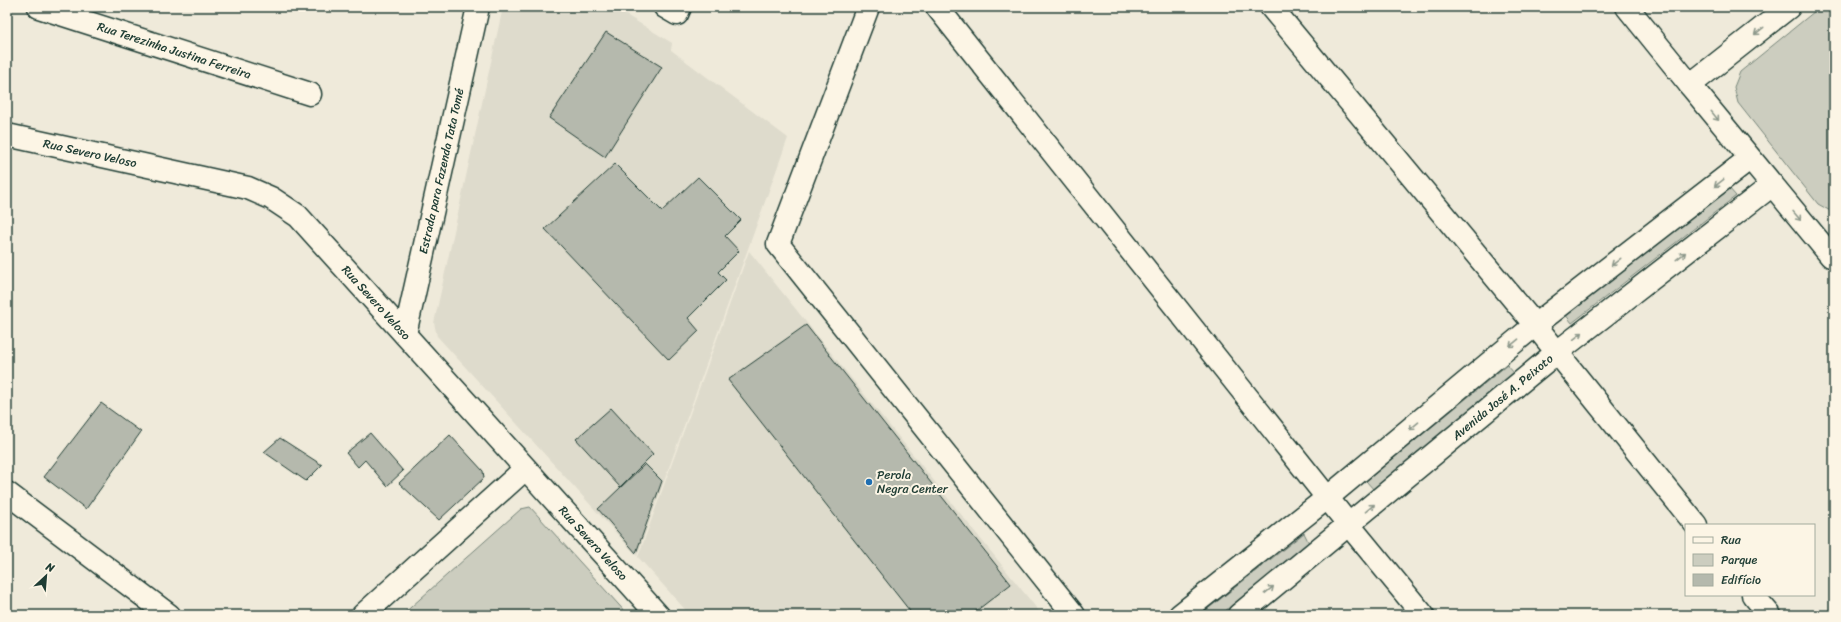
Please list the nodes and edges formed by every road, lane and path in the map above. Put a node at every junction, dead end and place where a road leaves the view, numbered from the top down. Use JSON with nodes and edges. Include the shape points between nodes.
{"nodes":[{"id":1,"x":39,"y":7,"type":"edge"},
{"id":2,"x":478,"y":7,"type":"edge"},
{"id":3,"x":665,"y":7,"type":"edge"},
{"id":4,"x":680,"y":7,"type":"edge"},
{"id":5,"x":868,"y":7,"type":"edge"},
{"id":6,"x":937,"y":7,"type":"edge"},
{"id":7,"x":1271,"y":7,"type":"edge"},
{"id":8,"x":1627,"y":7,"type":"edge"},
{"id":9,"x":1789,"y":7,"type":"edge"},
{"id":10,"x":1690,"y":85,"type":"junction"},
{"id":11,"x":310,"y":94,"type":"dead end"},
{"id":12,"x":7,"y":135,"type":"edge"},
{"id":13,"x":1749,"y":159,"type":"junction"},
{"id":14,"x":1771,"y":186,"type":"junction"},
{"id":15,"x":1833,"y":256,"type":"edge"},
{"id":16,"x":1535,"y":325,"type":"junction"},
{"id":17,"x":405,"y":334,"type":"junction"},
{"id":18,"x":1556,"y":353,"type":"junction"},
{"id":19,"x":525,"y":468,"type":"junction"},
{"id":20,"x":7,"y":493,"type":"edge"},
{"id":21,"x":1328,"y":498,"type":"junction"},
{"id":22,"x":1695,"y":524,"type":"edge"},
{"id":23,"x":1348,"y":525,"type":"junction"},
{"id":24,"x":1754,"y":596,"type":"edge"},
{"id":25,"x":169,"y":615,"type":"edge"},
{"id":26,"x":363,"y":615,"type":"edge"},
{"id":27,"x":658,"y":615,"type":"edge"},
{"id":28,"x":1074,"y":615,"type":"edge"},
{"id":29,"x":1180,"y":615,"type":"edge"},
{"id":30,"x":1239,"y":615,"type":"edge"},
{"id":31,"x":1423,"y":615,"type":"edge"},
{"id":32,"x":1770,"y":615,"type":"edge"}],
"edges":[{"from":1,"to":11,"type":"street","name":"Rua Terezinha Justina Ferreira"},
{"from":2,"to":17,"type":"street","name":"Estrada para Fazenda Tata Tomé"},
{"from":3,"to":4,"type":"street","via":[[677,14]]},
{"from":5,"to":28,"type":"street","via":[[778,244]]},
{"from":6,"to":21,"type":"street"},
{"from":7,"to":16,"type":"street"},
{"from":8,"to":10,"type":"street"},
{"from":9,"to":10,"type":"street","one_way":true},
{"from":10,"to":13,"type":"street","one_way":true},
{"from":12,"to":17,"type":"street","name":"Rua Severo Veloso","via":[[221,181],[272,198],[298,216]]},
{"from":13,"to":14,"type":"street"},
{"from":13,"to":16,"type":"street","one_way":true},
{"from":14,"to":15,"type":"street","one_way":true},
{"from":18,"to":14,"type":"street","name":"Avenida José A. Peixoto","one_way":true},
{"from":16,"to":18,"type":"street"},
{"from":16,"to":21,"type":"street","one_way":true},
{"from":17,"to":19,"type":"street","name":"Rua Severo Veloso"},
{"from":18,"to":22,"type":"street"},
{"from":23,"to":18,"type":"street","name":"Avenida José A. Peixoto","one_way":true},
{"from":19,"to":26,"type":"street"},
{"from":19,"to":27,"type":"street","name":"Rua Severo Veloso"},
{"from":20,"to":25,"type":"street"},
{"from":21,"to":23,"type":"street"},
{"from":21,"to":29,"type":"street"},
{"from":30,"to":23,"type":"street","name":"Avenida José A. Peixoto","one_way":true},
{"from":23,"to":31,"type":"street"},
{"from":24,"to":32,"type":"street"}]}
